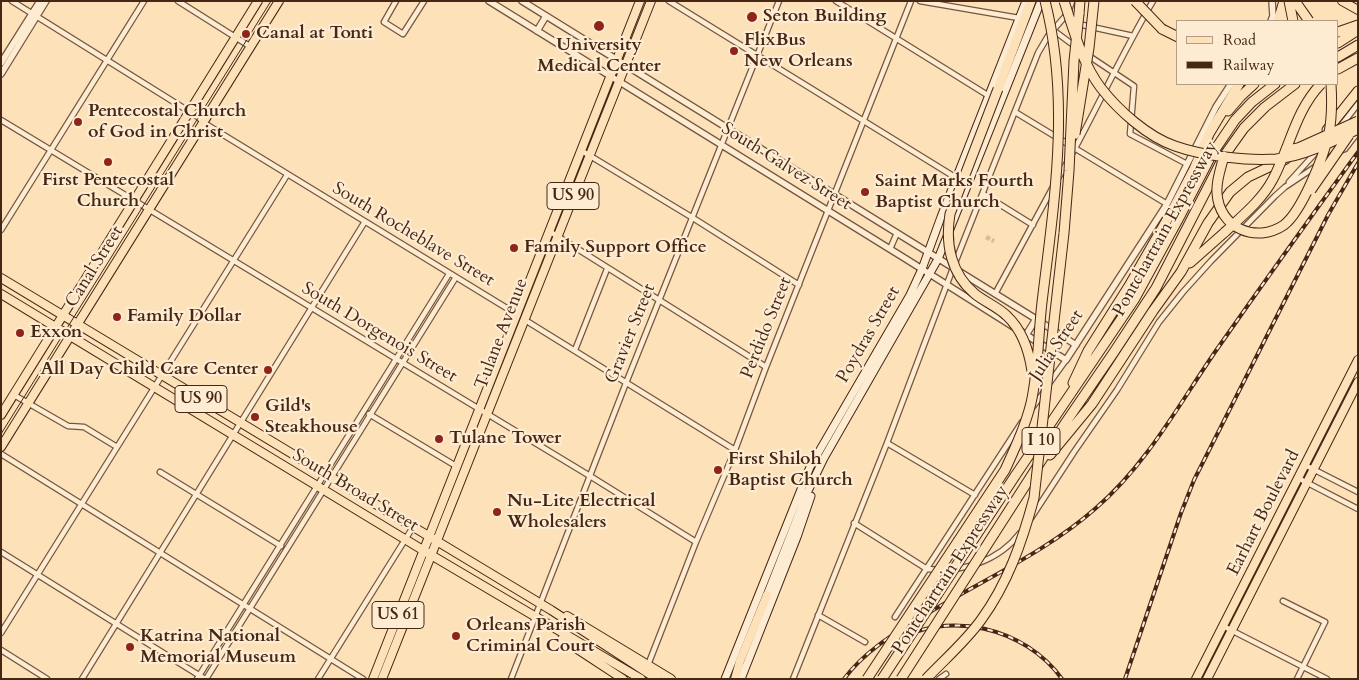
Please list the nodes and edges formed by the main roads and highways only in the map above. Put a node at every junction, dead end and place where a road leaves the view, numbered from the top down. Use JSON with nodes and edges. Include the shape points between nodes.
{"nodes":[{"id":1,"x":258,"y":1,"type":"edge"},
{"id":2,"x":279,"y":1,"type":"edge"},
{"id":3,"x":640,"y":1,"type":"edge"},
{"id":4,"x":651,"y":1,"type":"edge"},
{"id":5,"x":1026,"y":1,"type":"edge"},
{"id":6,"x":1031,"y":1,"type":"edge"},
{"id":7,"x":1043,"y":1,"type":"edge"},
{"id":8,"x":1094,"y":1,"type":"edge"},
{"id":9,"x":1135,"y":1,"type":"edge"},
{"id":10,"x":1284,"y":1,"type":"edge"},
{"id":11,"x":1289,"y":1,"type":"edge"},
{"id":12,"x":1296,"y":1,"type":"edge"},
{"id":13,"x":1342,"y":1,"type":"edge"},
{"id":14,"x":1072,"y":2,"type":"edge"},
{"id":15,"x":1358,"y":10,"type":"edge"},
{"id":16,"x":1274,"y":20,"type":"edge"},
{"id":17,"x":1285,"y":20,"type":"edge"},
{"id":18,"x":1294,"y":20,"type":"edge"},
{"id":19,"x":1308,"y":20,"type":"edge"},
{"id":20,"x":1358,"y":25,"type":"edge"},
{"id":21,"x":1358,"y":30,"type":"edge"},
{"id":22,"x":1339,"y":32,"type":"edge"},
{"id":23,"x":1176,"y":35,"type":"edge"},
{"id":24,"x":1339,"y":43,"type":"edge"},
{"id":25,"x":1358,"y":45,"type":"edge"},
{"id":26,"x":1339,"y":56,"type":"edge"},
{"id":27,"x":1358,"y":58,"type":"edge"},
{"id":28,"x":1339,"y":68,"type":"edge"},
{"id":29,"x":1238,"y":85,"type":"edge"},
{"id":30,"x":1253,"y":85,"type":"edge"},
{"id":31,"x":1274,"y":85,"type":"edge"},
{"id":32,"x":1294,"y":85,"type":"edge"},
{"id":33,"x":1320,"y":85,"type":"edge"},
{"id":34,"x":1331,"y":85,"type":"edge"},
{"id":35,"x":1358,"y":91,"type":"edge"},
{"id":36,"x":1358,"y":121,"type":"edge"},
{"id":37,"x":1358,"y":131,"type":"edge"},
{"id":38,"x":1210,"y":134,"type":"junction"},
{"id":39,"x":1224,"y":156,"type":"junction"},
{"id":40,"x":1256,"y":158,"type":"junction"},
{"id":41,"x":1069,"y":172,"type":"junction"},
{"id":42,"x":1303,"y":200,"type":"junction"},
{"id":43,"x":128,"y":227,"type":"junction"},
{"id":44,"x":1181,"y":272,"type":"junction"},
{"id":45,"x":1,"y":278,"type":"edge"},
{"id":46,"x":26,"y":292,"type":"junction"},
{"id":47,"x":1,"y":294,"type":"edge"},
{"id":48,"x":18,"y":304,"type":"junction"},
{"id":49,"x":63,"y":315,"type":"junction"},
{"id":50,"x":78,"y":324,"type":"junction"},
{"id":51,"x":56,"y":327,"type":"junction"},
{"id":52,"x":70,"y":336,"type":"junction"},
{"id":53,"x":137,"y":359,"type":"junction"},
{"id":54,"x":1358,"y":360,"type":"edge"},
{"id":55,"x":129,"y":372,"type":"junction"},
{"id":56,"x":1358,"y":382,"type":"edge"},
{"id":57,"x":1034,"y":384,"type":"junction"},
{"id":58,"x":1340,"y":396,"type":"junction"},
{"id":59,"x":1348,"y":401,"type":"junction"},
{"id":60,"x":207,"y":402,"type":"junction"},
{"id":61,"x":1062,"y":405,"type":"junction"},
{"id":62,"x":199,"y":414,"type":"junction"},
{"id":63,"x":1,"y":415,"type":"edge"},
{"id":64,"x":270,"y":440,"type":"junction"},
{"id":65,"x":1,"y":447,"type":"edge"},
{"id":66,"x":262,"y":453,"type":"junction"},
{"id":67,"x":824,"y":458,"type":"junction"},
{"id":68,"x":1026,"y":484,"type":"junction"},
{"id":69,"x":379,"y":506,"type":"junction"},
{"id":70,"x":371,"y":518,"type":"junction"},
{"id":71,"x":429,"y":536,"type":"junction"},
{"id":72,"x":436,"y":541,"type":"junction"},
{"id":73,"x":1262,"y":549,"type":"junction"},
{"id":74,"x":423,"y":551,"type":"junction"},
{"id":75,"x":1270,"y":554,"type":"junction"},
{"id":76,"x":431,"y":555,"type":"junction"},
{"id":77,"x":468,"y":560,"type":"junction"},
{"id":78,"x":463,"y":573,"type":"junction"},
{"id":79,"x":511,"y":587,"type":"junction"},
{"id":80,"x":767,"y":595,"type":"joint"},
{"id":81,"x":504,"y":599,"type":"junction"},
{"id":82,"x":540,"y":604,"type":"junction"},
{"id":83,"x":535,"y":617,"type":"junction"},
{"id":84,"x":638,"y":674,"type":"edge"},
{"id":85,"x":373,"y":679,"type":"edge"},
{"id":86,"x":382,"y":679,"type":"edge"},
{"id":87,"x":623,"y":679,"type":"edge"},
{"id":88,"x":657,"y":679,"type":"edge"},
{"id":89,"x":671,"y":679,"type":"edge"},
{"id":90,"x":725,"y":679,"type":"edge"},
{"id":91,"x":735,"y":679,"type":"edge"},
{"id":92,"x":741,"y":679,"type":"edge"},
{"id":93,"x":867,"y":679,"type":"edge"},
{"id":94,"x":882,"y":679,"type":"edge"},
{"id":95,"x":901,"y":679,"type":"edge"},
{"id":96,"x":926,"y":679,"type":"edge"},
{"id":97,"x":1196,"y":679,"type":"edge"},
{"id":98,"x":1207,"y":679,"type":"edge"}],
"edges":[{"from":1,"to":43,"type":"main road","name":"Canal Street","via":[[134,200]]},
{"from":2,"to":43,"type":"main road","name":"Canal Street","via":[[149,210]]},
{"from":3,"to":71,"type":"main road","name":"Tulane Avenue","number":"US 90"},
{"from":4,"to":72,"type":"main road","name":"Tulane Avenue","number":"US 90"},
{"from":5,"to":90,"type":"main road","name":"Poydras Street","via":[[922,269],[810,467]]},
{"from":6,"to":57,"type":"highway","bridge":true,"via":[[948,226],[953,265],[974,293],[1006,315],[1021,334],[1027,347]]},
{"from":7,"to":57,"type":"highway","number":"I 10","bridge":true,"via":[[1058,74],[1059,126],[1056,193]]},
{"from":7,"to":67,"type":"main road","name":"Poydras Street","via":[[938,259]]},
{"from":8,"to":41,"type":"highway","number":"I 10","bridge":true},
{"from":9,"to":23,"type":"highway","bridge":true,"via":[[1162,29]]},
{"from":10,"to":16,"type":"highway"},
{"from":11,"to":18,"type":"highway","bridge":true},
{"from":12,"to":17,"type":"highway"},
{"from":12,"to":19,"type":"highway","bridge":true},
{"from":13,"to":15,"type":"main road"},
{"from":14,"to":40,"type":"highway","bridge":true,"via":[[1082,54],[1090,70],[1101,88],[1140,127],[1174,146],[1228,157]]},
{"from":14,"to":41,"type":"highway","bridge":true,"via":[[1074,61]]},
{"from":20,"to":22,"type":"highway"},
{"from":21,"to":24,"type":"highway"},
{"from":25,"to":26,"type":"highway"},
{"from":27,"to":28,"type":"highway"},
{"from":29,"to":38,"type":"highway"},
{"from":30,"to":38,"type":"highway"},
{"from":31,"to":61,"type":"highway","name":"Pontchartrain Expressway","via":[[1235,120],[1212,154],[1134,300]]},
{"from":32,"to":39,"type":"highway","name":"Pontchartrain Expressway","via":[[1244,128]]},
{"from":33,"to":44,"type":"highway","bridge":true,"via":[[1302,110],[1272,181],[1247,212]]},
{"from":34,"to":42,"type":"highway","bridge":true,"via":[[1329,134]]},
{"from":35,"to":44,"type":"highway","via":[[1316,141],[1248,177],[1230,192],[1208,223]]},
{"from":36,"to":40,"type":"highway","bridge":true,"via":[[1298,148]]},
{"from":36,"to":42,"type":"highway","bridge":true},
{"from":37,"to":40,"type":"highway","bridge":true,"via":[[1300,154],[1276,159]]},
{"from":38,"to":61,"type":"highway","via":[[1172,210],[1088,351]]},
{"from":39,"to":42,"type":"highway","bridge":true,"via":[[1217,185],[1218,202],[1226,218],[1239,229],[1249,233],[1272,230],[1288,221]]},
{"from":39,"to":68,"type":"highway","name":"Pontchartrain Expressway","bridge":true,"via":[[1171,262]]},
{"from":41,"to":96,"type":"highway","number":"I 10","bridge":true,"via":[[1038,473],[1024,534],[1001,588],[980,622]]},
{"from":43,"to":49,"type":"main road","name":"Canal Street"},
{"from":43,"to":50,"type":"main road","name":"Canal Street"},
{"from":44,"to":68,"type":"highway","via":[[1092,404]]},
{"from":45,"to":46,"type":"main road","number":"US 90"},
{"from":46,"to":48,"type":"main road"},
{"from":46,"to":49,"type":"main road","number":"US 90"},
{"from":47,"to":48,"type":"main road","number":"US 90"},
{"from":48,"to":51,"type":"main road","number":"US 90"},
{"from":49,"to":50,"type":"main road","number":"US 90"},
{"from":49,"to":51,"type":"main road","name":"Canal Street"},
{"from":50,"to":52,"type":"main road","name":"Canal Street"},
{"from":50,"to":53,"type":"main road","name":"South Broad Street","number":"US 90"},
{"from":51,"to":52,"type":"main road","name":"South Broad Street","number":"US 90"},
{"from":51,"to":63,"type":"main road","name":"Canal Street"},
{"from":52,"to":55,"type":"main road","name":"South Broad Street","number":"US 90"},
{"from":52,"to":65,"type":"main road","name":"Canal Street"},
{"from":53,"to":55,"type":"main road"},
{"from":53,"to":60,"type":"main road","name":"South Broad Street","number":"US 90"},
{"from":54,"to":58,"type":"main road","name":"Earhart Boulevard"},
{"from":55,"to":62,"type":"main road","name":"South Broad Street","number":"US 90"},
{"from":56,"to":59,"type":"main road","name":"Earhart Boulevard"},
{"from":57,"to":93,"type":"highway","number":"I 10","bridge":true,"via":[[1022,434],[1005,470]]},
{"from":58,"to":59,"type":"main road"},
{"from":58,"to":73,"type":"main road","name":"Earhart Boulevard"},
{"from":59,"to":75,"type":"main road","name":"Earhart Boulevard"},
{"from":60,"to":62,"type":"main road"},
{"from":60,"to":64,"type":"main road","name":"South Broad Street","number":"US 90"},
{"from":61,"to":94,"type":"highway","name":"Pontchartrain Expressway","bridge":true},
{"from":62,"to":66,"type":"main road","name":"South Broad Street","number":"US 90"},
{"from":64,"to":66,"type":"main road"},
{"from":64,"to":69,"type":"main road","name":"South Broad Street","number":"US 90"},
{"from":66,"to":70,"type":"main road","name":"South Broad Street","number":"US 90"},
{"from":67,"to":80,"type":"main road"},
{"from":67,"to":92,"type":"main road"},
{"from":68,"to":95,"type":"highway","name":"Pontchartrain Expressway","bridge":true},
{"from":69,"to":70,"type":"main road"},
{"from":69,"to":71,"type":"main road","name":"South Broad Street","number":"US 90"},
{"from":70,"to":74,"type":"main road","name":"South Broad Street","number":"US 90"},
{"from":71,"to":72,"type":"main road","name":"South Broad Street"},
{"from":71,"to":74,"type":"main road","name":"Tulane Avenue","number":"US 61"},
{"from":72,"to":76,"type":"main road","name":"Tulane Avenue","number":"US 61"},
{"from":72,"to":77,"type":"main road","name":"South Broad Street"},
{"from":73,"to":75,"type":"main road"},
{"from":73,"to":97,"type":"main road","name":"Earhart Boulevard"},
{"from":74,"to":76,"type":"main road","name":"South Broad Street","number":"US 90"},
{"from":74,"to":85,"type":"main road","name":"Tulane Avenue","number":"US 61"},
{"from":75,"to":98,"type":"main road","name":"Earhart Boulevard"},
{"from":76,"to":78,"type":"main road","name":"South Broad Street"},
{"from":76,"to":86,"type":"main road","name":"Tulane Avenue","number":"US 61"},
{"from":77,"to":78,"type":"main road"},
{"from":77,"to":79,"type":"main road","name":"South Broad Street"},
{"from":78,"to":81,"type":"main road","name":"South Broad Street"},
{"from":79,"to":81,"type":"main road"},
{"from":79,"to":82,"type":"main road","name":"South Broad Street"},
{"from":80,"to":91,"type":"main road"},
{"from":81,"to":83,"type":"main road","name":"South Broad Street"},
{"from":82,"to":84,"type":"main road","name":"South Broad Street"},
{"from":82,"to":89,"type":"main road","via":[[572,618]]},
{"from":83,"to":84,"type":"main road","name":"South Broad Street"},
{"from":83,"to":87,"type":"main road"},
{"from":84,"to":88,"type":"main road","name":"South Broad Street"}]}
